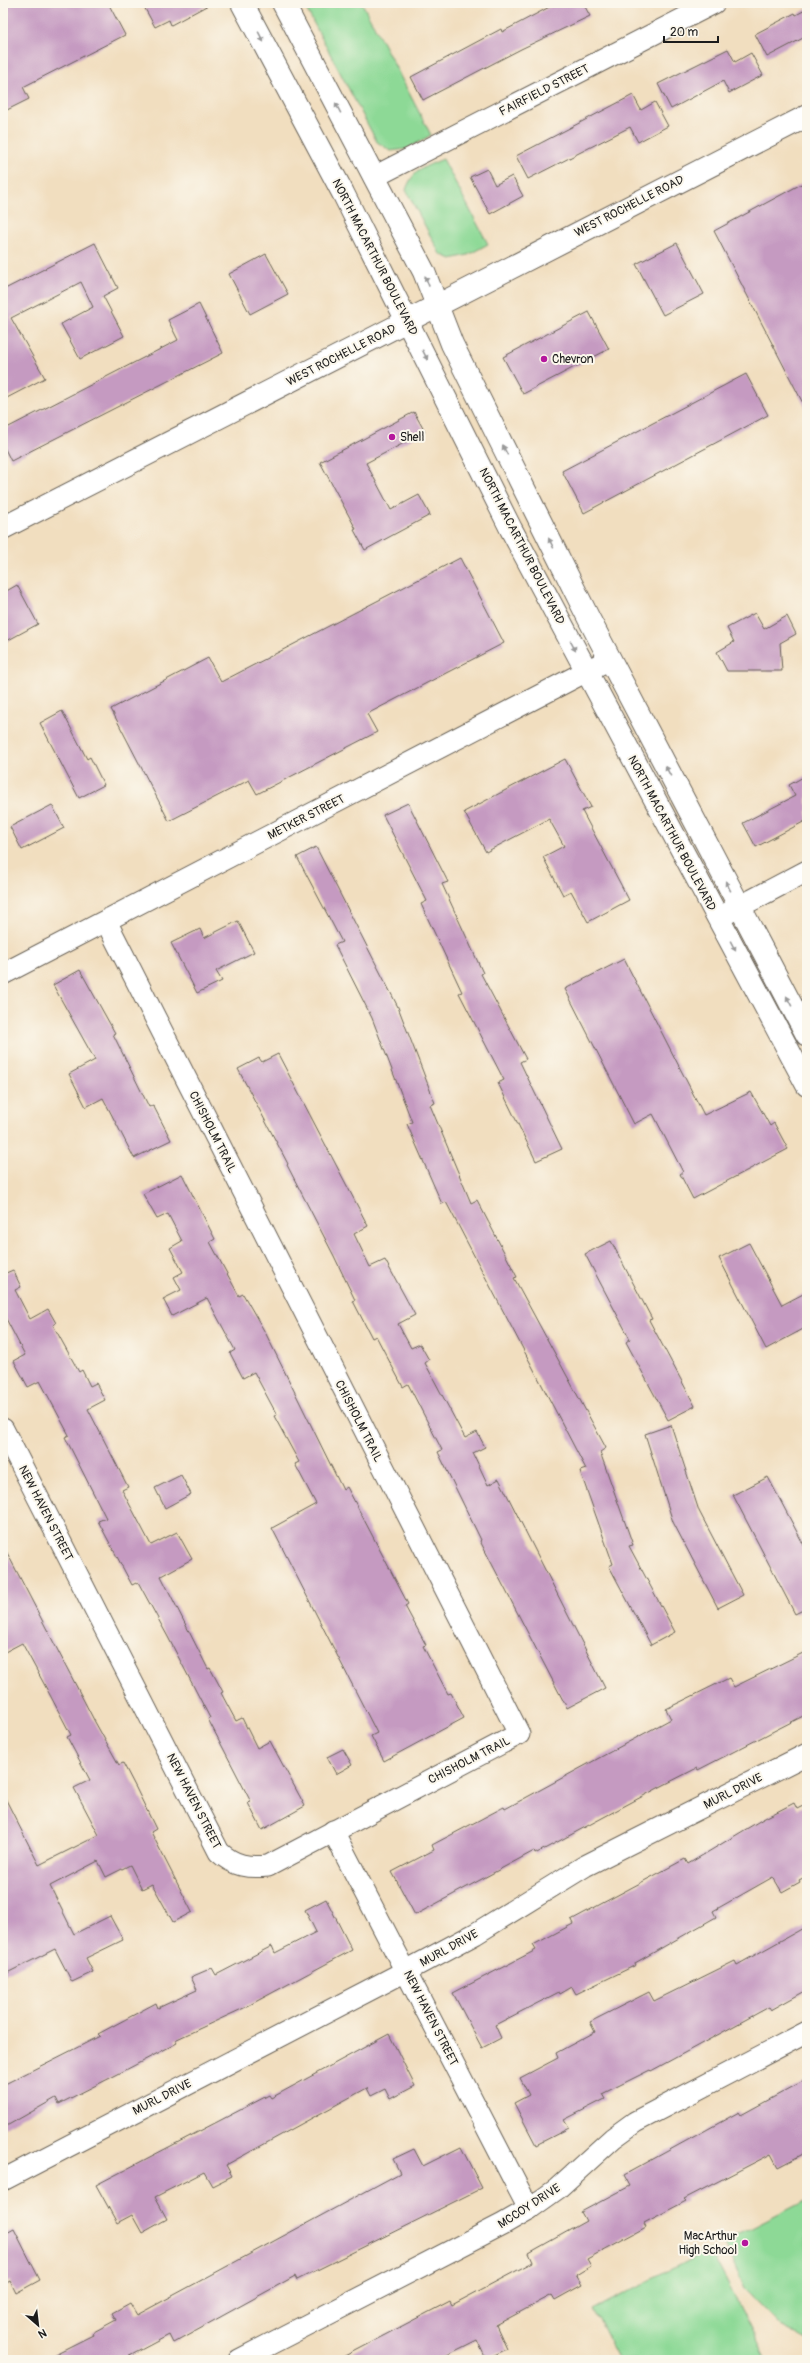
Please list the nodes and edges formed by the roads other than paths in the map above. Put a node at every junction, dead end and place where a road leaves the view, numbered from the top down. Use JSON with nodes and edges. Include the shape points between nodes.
{"nodes":[{"id":1,"x":242,"y":3,"type":"edge"},
{"id":2,"x":283,"y":3,"type":"edge"},
{"id":3,"x":714,"y":3,"type":"edge"},
{"id":4,"x":807,"y":116,"type":"edge"},
{"id":5,"x":374,"y":177,"type":"junction"},
{"id":6,"x":436,"y":306,"type":"junction"},
{"id":7,"x":408,"y":321,"type":"junction"},
{"id":8,"x":3,"y":528,"type":"edge"},
{"id":9,"x":511,"y":529,"type":"junction"},
{"id":10,"x":589,"y":619,"type":"junction"},
{"id":11,"x":610,"y":659,"type":"junction"},
{"id":12,"x":587,"y":672,"type":"junction"},
{"id":13,"x":807,"y":871,"type":"edge"},
{"id":14,"x":739,"y":907,"type":"junction"},
{"id":15,"x":718,"y":918,"type":"junction"},
{"id":16,"x":106,"y":921,"type":"junction"},
{"id":17,"x":3,"y":974,"type":"edge"},
{"id":18,"x":807,"y":1035,"type":"edge"},
{"id":19,"x":807,"y":1085,"type":"edge"},
{"id":20,"x":3,"y":1429,"type":"edge"},
{"id":21,"x":807,"y":1754,"type":"edge"},
{"id":22,"x":333,"y":1831,"type":"junction"},
{"id":23,"x":406,"y":1971,"type":"junction"},
{"id":24,"x":807,"y":2032,"type":"edge"},
{"id":25,"x":3,"y":2180,"type":"edge"},
{"id":26,"x":529,"y":2208,"type":"junction"},
{"id":27,"x":239,"y":2360,"type":"edge"}],
"edges":[{"from":1,"to":7,"type":"main road","name":"NORTH MACARTHUR BOULEVARD","one_way":true},
{"from":5,"to":2,"type":"main road","name":"NORTH MACARTHUR BOULEVARD","one_way":true},
{"from":3,"to":5,"type":"street","name":"FAIRFIELD STREET"},
{"from":4,"to":6,"type":"main road","name":"WEST ROCHELLE ROAD"},
{"from":6,"to":5,"type":"main road","name":"NORTH MACARTHUR BOULEVARD","one_way":true,"via":[[424,272]]},
{"from":6,"to":7,"type":"main road","name":"WEST ROCHELLE ROAD"},
{"from":10,"to":6,"type":"main road","name":"NORTH MACARTHUR BOULEVARD","one_way":true,"via":[[452,344]]},
{"from":7,"to":8,"type":"main road","name":"WEST ROCHELLE ROAD"},
{"from":7,"to":9,"type":"main road","name":"NORTH MACARTHUR BOULEVARD","one_way":true},
{"from":9,"to":10,"type":"main road","via":[[524,532],[562,588]]},
{"from":9,"to":12,"type":"main road","name":"NORTH MACARTHUR BOULEVARD","one_way":true},
{"from":10,"to":11,"type":"main road","name":"NORTH MACARTHUR BOULEVARD"},
{"from":11,"to":12,"type":"street","name":"METKER STREET"},
{"from":14,"to":11,"type":"main road","name":"NORTH MACARTHUR BOULEVARD","one_way":true},
{"from":12,"to":15,"type":"main road","name":"NORTH MACARTHUR BOULEVARD"},
{"from":12,"to":16,"type":"street","name":"METKER STREET"},
{"from":13,"to":14,"type":"street"},
{"from":14,"to":15,"type":"street"},
{"from":18,"to":14,"type":"main road","name":"NORTH MACARTHUR BOULEVARD","one_way":true},
{"from":15,"to":19,"type":"main road","name":"NORTH MACARTHUR BOULEVARD","one_way":true},
{"from":16,"to":17,"type":"street","name":"METKER STREET"},
{"from":16,"to":22,"type":"street","name":"CHISHOLM TRAIL","via":[[519,1734]]},
{"from":20,"to":22,"type":"street","name":"NEW HAVEN STREET","via":[[219,1852],[236,1864],[250,1868],[268,1866]]},
{"from":21,"to":23,"type":"street","name":"MURL DRIVE","via":[[585,1866],[475,1934]]},
{"from":22,"to":23,"type":"street","name":"NEW HAVEN STREET"},
{"from":23,"to":25,"type":"street","name":"MURL DRIVE"},
{"from":23,"to":26,"type":"street","name":"NEW HAVEN STREET"},
{"from":24,"to":26,"type":"street","name":"MCCOY DRIVE","via":[[636,2122],[585,2162],[557,2189]]},
{"from":26,"to":27,"type":"street","name":"MCCOY DRIVE","via":[[503,2224]]}]}
